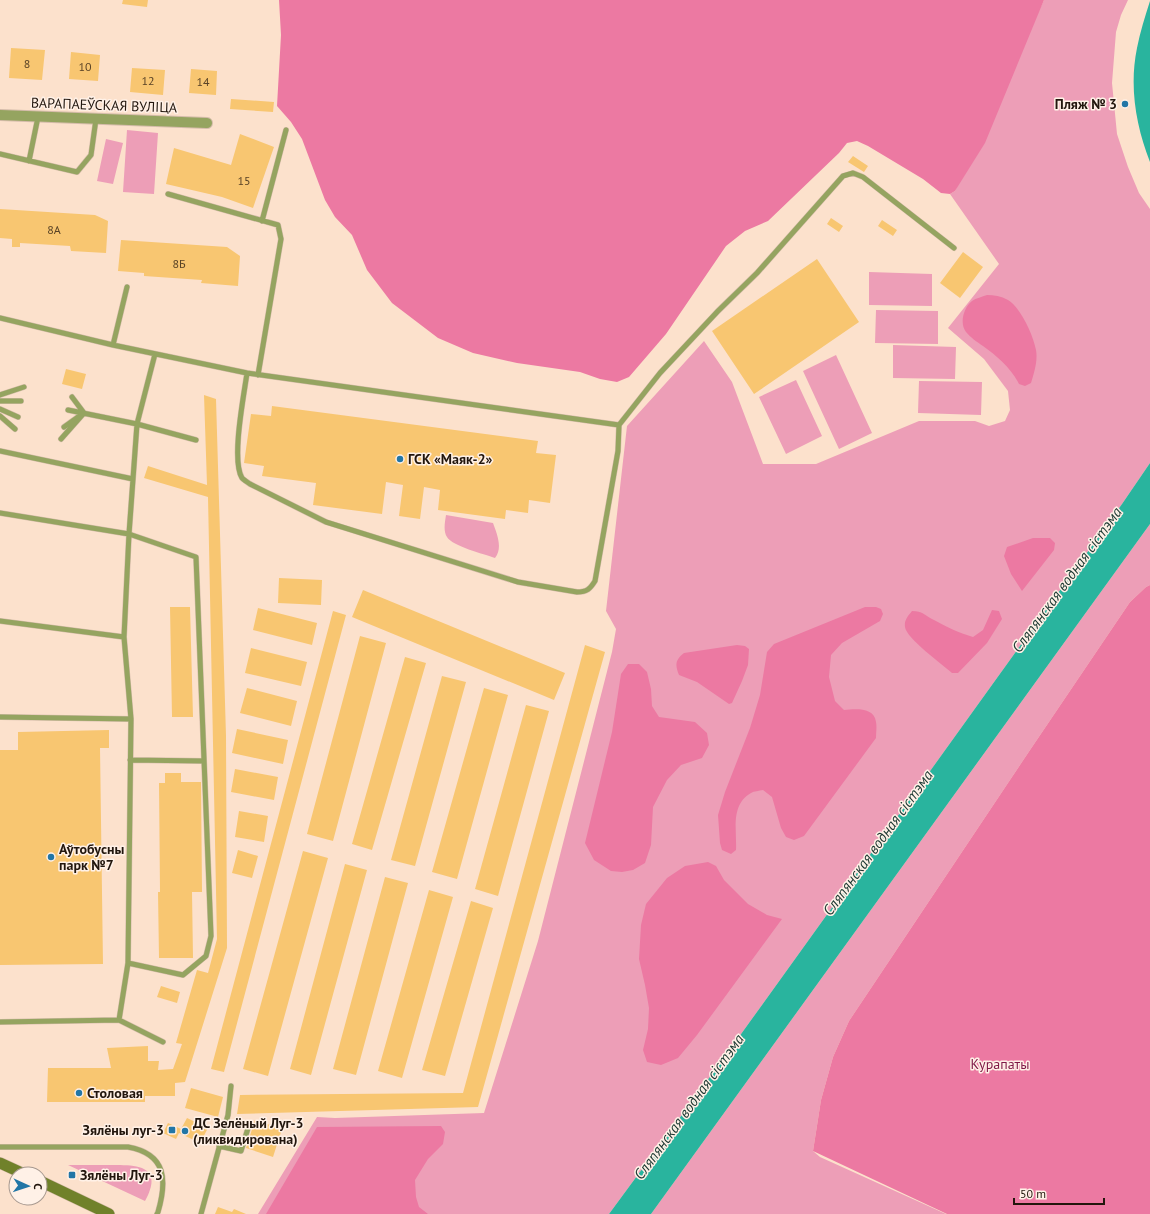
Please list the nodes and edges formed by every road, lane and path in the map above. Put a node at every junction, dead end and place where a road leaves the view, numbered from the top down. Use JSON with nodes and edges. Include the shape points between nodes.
{"nodes":[{"id":1,"x":0,"y":115,"type":"edge"},
{"id":2,"x":38,"y":116,"type":"junction"},
{"id":3,"x":96,"y":119,"type":"junction"},
{"id":4,"x":207,"y":123,"type":"dead end"},
{"id":5,"x":286,"y":130,"type":"dead end"},
{"id":6,"x":0,"y":154,"type":"edge"},
{"id":7,"x":29,"y":161,"type":"junction"},
{"id":8,"x":168,"y":194,"type":"dead end"},
{"id":9,"x":262,"y":221,"type":"junction"},
{"id":10,"x":954,"y":248,"type":"dead end"},
{"id":11,"x":127,"y":287,"type":"dead end"},
{"id":12,"x":0,"y":318,"type":"edge"},
{"id":13,"x":113,"y":345,"type":"junction"},
{"id":14,"x":155,"y":354,"type":"junction"},
{"id":15,"x":247,"y":373,"type":"junction"},
{"id":16,"x":258,"y":375,"type":"junction"},
{"id":17,"x":24,"y":387,"type":"dead end"},
{"id":18,"x":0,"y":395,"type":"edge"},
{"id":19,"x":72,"y":397,"type":"dead end"},
{"id":20,"x":0,"y":401,"type":"edge"},
{"id":21,"x":21,"y":401,"type":"dead end"},
{"id":22,"x":0,"y":409,"type":"edge"},
{"id":23,"x":68,"y":410,"type":"dead end"},
{"id":24,"x":84,"y":413,"type":"junction"},
{"id":25,"x":0,"y":416,"type":"edge"},
{"id":26,"x":18,"y":417,"type":"dead end"},
{"id":27,"x":137,"y":424,"type":"junction"},
{"id":28,"x":619,"y":425,"type":"junction"},
{"id":29,"x":64,"y":427,"type":"dead end"},
{"id":30,"x":15,"y":429,"type":"dead end"},
{"id":31,"x":61,"y":439,"type":"dead end"},
{"id":32,"x":196,"y":440,"type":"dead end"},
{"id":33,"x":0,"y":451,"type":"edge"},
{"id":34,"x":133,"y":479,"type":"junction"},
{"id":35,"x":0,"y":513,"type":"edge"},
{"id":36,"x":129,"y":534,"type":"junction"},
{"id":37,"x":0,"y":621,"type":"edge"},
{"id":38,"x":124,"y":637,"type":"junction"},
{"id":39,"x":0,"y":717,"type":"edge"},
{"id":40,"x":131,"y":719,"type":"junction"},
{"id":41,"x":130,"y":760,"type":"junction"},
{"id":42,"x":204,"y":761,"type":"junction"},
{"id":43,"x":128,"y":963,"type":"junction"},
{"id":44,"x":119,"y":1020,"type":"junction"},
{"id":45,"x":0,"y":1022,"type":"edge"},
{"id":46,"x":163,"y":1042,"type":"dead end"},
{"id":47,"x":231,"y":1086,"type":"dead end"},
{"id":48,"x":249,"y":1125,"type":"dead end"},
{"id":49,"x":0,"y":1146,"type":"edge"},
{"id":50,"x":219,"y":1146,"type":"junction"},
{"id":51,"x":48,"y":1185,"type":"edge"},
{"id":52,"x":109,"y":1214,"type":"edge"},
{"id":53,"x":157,"y":1214,"type":"edge"},
{"id":54,"x":201,"y":1214,"type":"edge"}],
"edges":[{"from":1,"to":2,"type":"street","name":"ВАРАПАЕЎСКАЯ ВУЛІЦА"},
{"from":2,"to":3,"type":"street","name":"ВАРАПАЕЎСКАЯ ВУЛІЦА"},
{"from":2,"to":7,"type":"lane"},
{"from":3,"to":4,"type":"street","name":"ВАРАПАЕЎСКАЯ ВУЛІЦА"},
{"from":3,"to":7,"type":"lane","via":[[91,155],[77,172]]},
{"from":5,"to":9,"type":"lane"},
{"from":6,"to":7,"type":"lane"},
{"from":8,"to":9,"type":"lane"},
{"from":9,"to":16,"type":"lane","via":[[278,225],[281,239]]},
{"from":10,"to":28,"type":"lane","via":[[864,177],[853,173],[843,176],[757,273],[660,373]]},
{"from":11,"to":13,"type":"lane"},
{"from":12,"to":13,"type":"lane"},
{"from":13,"to":14,"type":"lane"},
{"from":14,"to":15,"type":"lane"},
{"from":14,"to":27,"type":"lane"},
{"from":15,"to":16,"type":"lane"},
{"from":15,"to":28,"type":"lane","via":[[237,452],[238,467],[243,478],[250,484],[326,522],[518,582],[577,592],[591,588],[595,581],[618,450]]},
{"from":16,"to":28,"type":"lane"},
{"from":17,"to":18,"type":"lane"},
{"from":19,"to":24,"type":"lane"},
{"from":20,"to":21,"type":"lane"},
{"from":22,"to":26,"type":"lane"},
{"from":23,"to":24,"type":"lane"},
{"from":24,"to":27,"type":"lane"},
{"from":24,"to":29,"type":"lane"},
{"from":24,"to":31,"type":"lane"},
{"from":25,"to":30,"type":"lane"},
{"from":27,"to":32,"type":"lane"},
{"from":27,"to":34,"type":"lane"},
{"from":33,"to":34,"type":"lane"},
{"from":34,"to":36,"type":"lane"},
{"from":35,"to":36,"type":"lane"},
{"from":36,"to":38,"type":"lane"},
{"from":36,"to":42,"type":"lane","via":[[196,557]]},
{"from":37,"to":38,"type":"lane"},
{"from":38,"to":40,"type":"lane"},
{"from":39,"to":40,"type":"lane"},
{"from":40,"to":41,"type":"lane"},
{"from":41,"to":42,"type":"lane"},
{"from":41,"to":43,"type":"lane"},
{"from":42,"to":43,"type":"lane","via":[[210,936],[206,956],[183,975]]},
{"from":43,"to":44,"type":"lane"},
{"from":44,"to":45,"type":"lane"},
{"from":44,"to":46,"type":"lane"},
{"from":47,"to":50,"type":"lane","via":[[228,1115]]},
{"from":48,"to":50,"type":"lane","via":[[241,1151]]},
{"from":49,"to":53,"type":"lane","via":[[137,1148],[151,1156],[162,1172],[163,1195]]},
{"from":50,"to":54,"type":"lane"},
{"from":51,"to":52,"type":"main road"}]}
